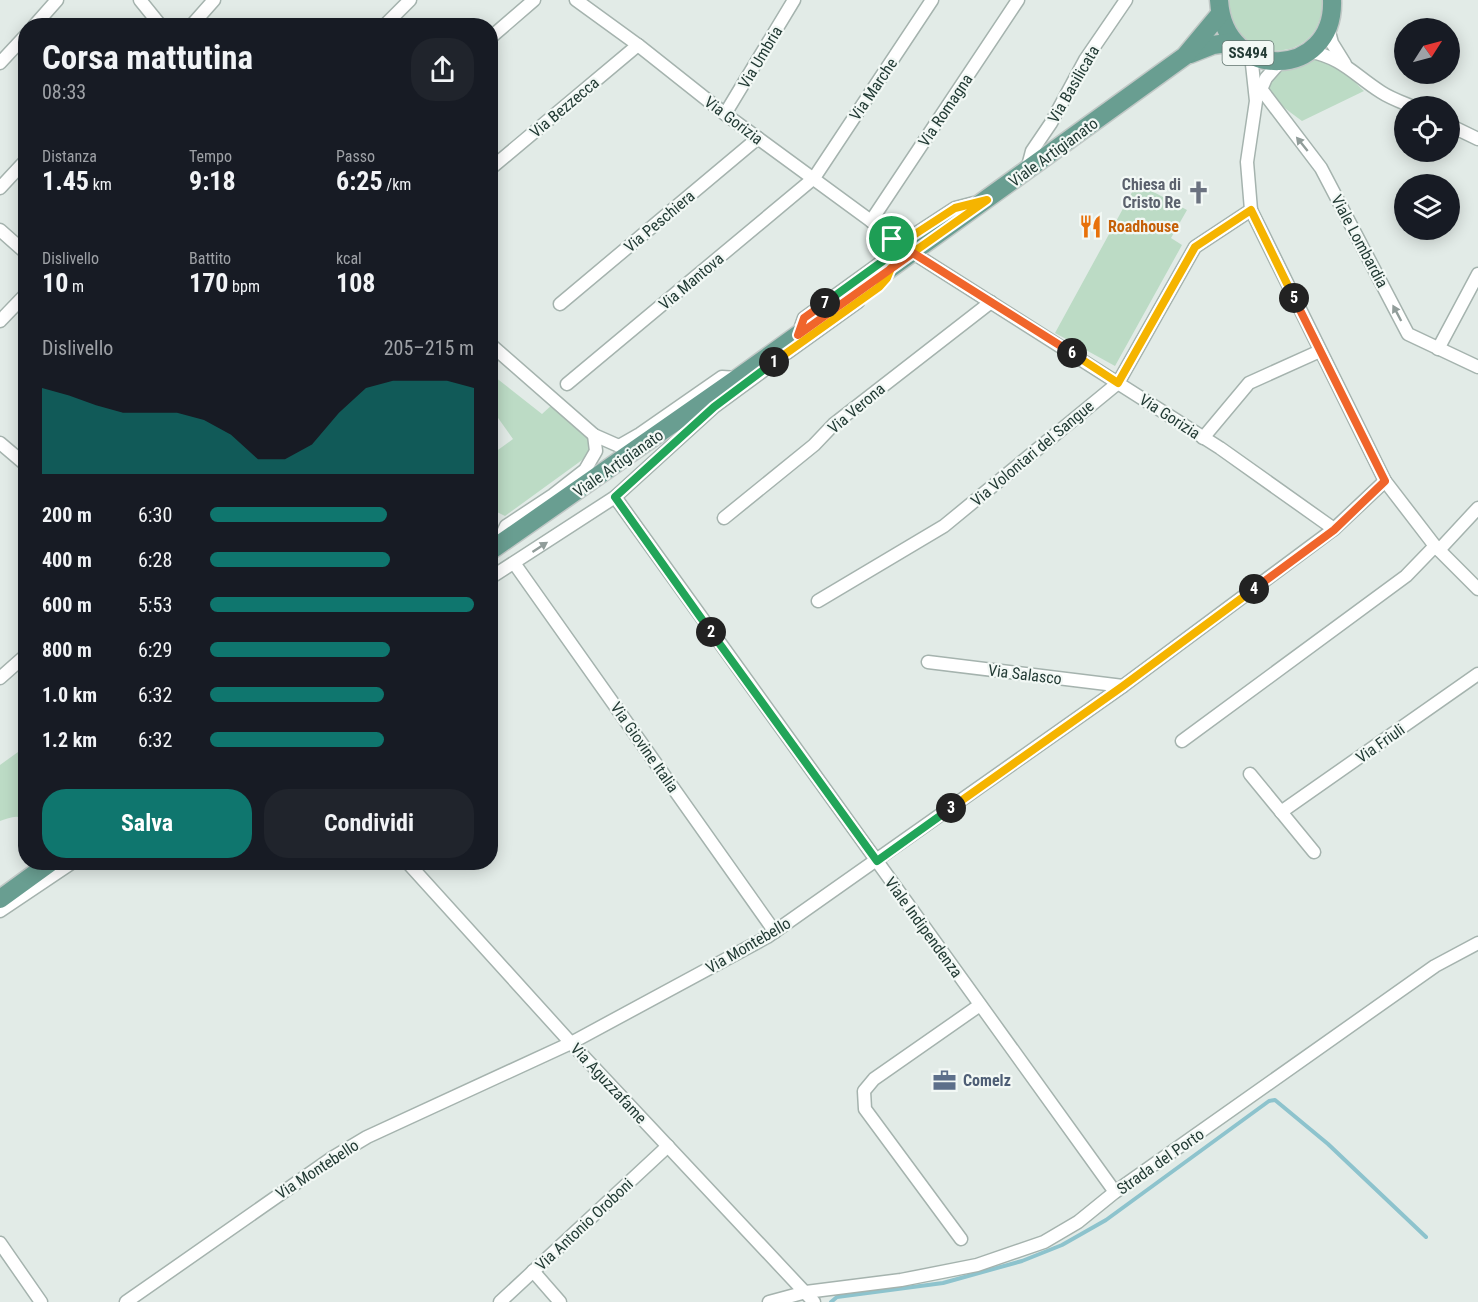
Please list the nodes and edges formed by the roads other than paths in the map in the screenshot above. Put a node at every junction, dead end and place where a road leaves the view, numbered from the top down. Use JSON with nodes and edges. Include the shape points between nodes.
{"nodes":[{"id":1,"x":57,"y":0,"type":"edge"},
{"id":2,"x":140,"y":0,"type":"edge"},
{"id":3,"x":214,"y":0,"type":"edge"},
{"id":4,"x":410,"y":0,"type":"edge"},
{"id":5,"x":534,"y":0,"type":"edge"},
{"id":6,"x":576,"y":0,"type":"edge"},
{"id":7,"x":794,"y":0,"type":"edge"},
{"id":8,"x":932,"y":0,"type":"edge"},
{"id":9,"x":1018,"y":0,"type":"edge"},
{"id":10,"x":1126,"y":0,"type":"edge"},
{"id":11,"x":1332,"y":0,"type":"edge"},
{"id":12,"x":1219,"y":7,"type":"edge"},
{"id":13,"x":41,"y":18,"type":"edge"},
{"id":14,"x":155,"y":18,"type":"edge"},
{"id":15,"x":198,"y":18,"type":"edge"},
{"id":16,"x":392,"y":18,"type":"edge"},
{"id":17,"x":1328,"y":28,"type":"junction"},
{"id":18,"x":498,"y":31,"type":"edge"},
{"id":19,"x":1234,"y":42,"type":"junction"},
{"id":20,"x":18,"y":44,"type":"edge"},
{"id":21,"x":638,"y":45,"type":"junction"},
{"id":22,"x":1308,"y":51,"type":"junction"},
{"id":23,"x":1251,"y":55,"type":"junction"},
{"id":24,"x":1185,"y":56,"type":"junction"},
{"id":25,"x":1281,"y":62,"type":"junction"},
{"id":26,"x":0,"y":63,"type":"edge"},
{"id":27,"x":1346,"y":65,"type":"junction"},
{"id":28,"x":1258,"y":95,"type":"junction"},
{"id":29,"x":1394,"y":98,"type":"edge"},
{"id":30,"x":725,"y":114,"type":"junction"},
{"id":31,"x":1460,"y":131,"type":"edge"},
{"id":32,"x":758,"y":138,"type":"junction"},
{"id":33,"x":1478,"y":140,"type":"edge"},
{"id":34,"x":498,"y":162,"type":"edge"},
{"id":35,"x":18,"y":169,"type":"edge"},
{"id":36,"x":1027,"y":170,"type":"junction"},
{"id":37,"x":814,"y":178,"type":"junction"},
{"id":38,"x":0,"y":188,"type":"edge"},
{"id":39,"x":987,"y":200,"type":"junction"},
{"id":40,"x":1251,"y":210,"type":"junction"},
{"id":41,"x":871,"y":220,"type":"junction"},
{"id":42,"x":0,"y":230,"type":"edge"},
{"id":43,"x":892,"y":239,"type":"junction"},
{"id":44,"x":18,"y":246,"type":"edge"},
{"id":45,"x":913,"y":253,"type":"junction"},
{"id":46,"x":891,"y":268,"type":"junction"},
{"id":47,"x":1478,"y":274,"type":"edge"},
{"id":48,"x":18,"y":302,"type":"edge"},
{"id":49,"x":991,"y":302,"type":"junction"},
{"id":50,"x":560,"y":304,"type":"dead end"},
{"id":51,"x":0,"y":321,"type":"edge"},
{"id":52,"x":798,"y":335,"type":"junction"},
{"id":53,"x":1438,"y":349,"type":"junction"},
{"id":54,"x":498,"y":351,"type":"edge"},
{"id":55,"x":1320,"y":351,"type":"junction"},
{"id":56,"x":1478,"y":367,"type":"edge"},
{"id":57,"x":738,"y":378,"type":"junction"},
{"id":58,"x":1118,"y":383,"type":"junction"},
{"id":59,"x":567,"y":384,"type":"dead end"},
{"id":60,"x":594,"y":435,"type":"junction"},
{"id":61,"x":1203,"y":438,"type":"junction"},
{"id":62,"x":0,"y":443,"type":"edge"},
{"id":63,"x":18,"y":458,"type":"edge"},
{"id":64,"x":1385,"y":481,"type":"junction"},
{"id":65,"x":615,"y":497,"type":"junction"},
{"id":66,"x":1478,"y":508,"type":"edge"},
{"id":67,"x":724,"y":518,"type":"dead end"},
{"id":68,"x":1334,"y":530,"type":"junction"},
{"id":69,"x":498,"y":541,"type":"edge"},
{"id":70,"x":498,"y":546,"type":"edge"},
{"id":71,"x":1437,"y":548,"type":"junction"},
{"id":72,"x":514,"y":563,"type":"junction"},
{"id":73,"x":498,"y":573,"type":"edge"},
{"id":74,"x":1478,"y":589,"type":"edge"},
{"id":75,"x":818,"y":601,"type":"dead end"},
{"id":76,"x":18,"y":662,"type":"edge"},
{"id":77,"x":928,"y":662,"type":"dead end"},
{"id":78,"x":1478,"y":674,"type":"edge"},
{"id":79,"x":0,"y":678,"type":"edge"},
{"id":80,"x":1123,"y":686,"type":"junction"},
{"id":81,"x":1182,"y":741,"type":"dead end"},
{"id":82,"x":1250,"y":774,"type":"dead end"},
{"id":83,"x":1281,"y":812,"type":"junction"},
{"id":84,"x":1314,"y":852,"type":"dead end"},
{"id":85,"x":877,"y":861,"type":"junction"},
{"id":86,"x":40,"y":870,"type":"edge"},
{"id":87,"x":61,"y":870,"type":"edge"},
{"id":88,"x":414,"y":870,"type":"edge"},
{"id":89,"x":0,"y":900,"type":"edge"},
{"id":90,"x":0,"y":911,"type":"edge"},
{"id":91,"x":775,"y":932,"type":"junction"},
{"id":92,"x":1478,"y":943,"type":"edge"},
{"id":93,"x":980,"y":1005,"type":"junction"},
{"id":94,"x":571,"y":1043,"type":"junction"},
{"id":95,"x":668,"y":1146,"type":"junction"},
{"id":96,"x":1115,"y":1192,"type":"junction"},
{"id":97,"x":961,"y":1239,"type":"dead end"},
{"id":98,"x":0,"y":1243,"type":"edge"},
{"id":99,"x":533,"y":1271,"type":"junction"},
{"id":100,"x":810,"y":1297,"type":"edge"},
{"id":101,"x":41,"y":1302,"type":"edge"},
{"id":102,"x":126,"y":1302,"type":"edge"},
{"id":103,"x":500,"y":1302,"type":"edge"},
{"id":104,"x":560,"y":1302,"type":"edge"},
{"id":105,"x":769,"y":1302,"type":"edge"}],
"edges":[{"from":1,"to":13,"type":"street"},
{"from":2,"to":14,"type":"street"},
{"from":3,"to":15,"type":"street"},
{"from":4,"to":16,"type":"street"},
{"from":5,"to":18,"type":"street"},
{"from":6,"to":21,"type":"street","name":"Via Gorizia"},
{"from":7,"to":30,"type":"street","name":"Via Umbria"},
{"from":8,"to":37,"type":"street","name":"Via Marche"},
{"from":9,"to":41,"type":"street","name":"Via Romagna"},
{"from":10,"to":36,"type":"street","name":"Via Basilicata","via":[[1085,60],[1032,151]]},
{"from":11,"to":17,"type":"main road"},
{"from":12,"to":19,"type":"main road","number":"SS494","via":[[1225,29]]},
{"from":12,"to":24,"type":"main road","name":"Viale Artigianato","number":"SS494"},
{"from":17,"to":22,"type":"main road","number":"SS494"},
{"from":17,"to":27,"type":"street"},
{"from":19,"to":23,"type":"main road","number":"SS494"},
{"from":19,"to":24,"type":"main road","name":"Viale Artigianato","number":"SS494"},
{"from":20,"to":26,"type":"street"},
{"from":21,"to":30,"type":"street","name":"Via Gorizia"},
{"from":21,"to":34,"type":"street","name":"Via Bezzecca"},
{"from":22,"to":25,"type":"main road","number":"SS494"},
{"from":22,"to":27,"type":"street"},
{"from":23,"to":25,"type":"main road","number":"SS494"},
{"from":23,"to":28,"type":"street"},
{"from":24,"to":36,"type":"main road","name":"Viale Artigianato","number":"SS494"},
{"from":25,"to":28,"type":"street","via":[[1266,78]]},
{"from":27,"to":29,"type":"street"},
{"from":28,"to":40,"type":"street","via":[[1247,162]]},
{"from":53,"to":28,"type":"street","name":"Viale Lombardia","one_way":true,"via":[[1408,334],[1321,168]]},
{"from":30,"to":32,"type":"street","name":"Via Gorizia"},
{"from":31,"to":33,"type":"street"},
{"from":32,"to":37,"type":"street","name":"Via Gorizia"},
{"from":32,"to":50,"type":"street","name":"Via Peschiera"},
{"from":35,"to":38,"type":"street"},
{"from":36,"to":39,"type":"main road","name":"Viale Artigianato","number":"SS494"},
{"from":37,"to":41,"type":"street","name":"Via Gorizia"},
{"from":37,"to":59,"type":"street","name":"Via Mantova"},
{"from":39,"to":43,"type":"street","via":[[955,208],[906,240]]},
{"from":39,"to":45,"type":"main road","name":"Viale Artigianato","number":"SS494"},
{"from":40,"to":55,"type":"street"},
{"from":40,"to":58,"type":"street","name":"Via Volontari del Sangue","via":[[1195,247]]},
{"from":41,"to":43,"type":"street","name":"Via Gorizia"},
{"from":42,"to":44,"type":"street"},
{"from":43,"to":52,"type":"street","via":[[894,251],[804,318]]},
{"from":45,"to":46,"type":"main road","name":"Viale Artigianato","number":"SS494"},
{"from":45,"to":49,"type":"street","name":"Via Gorizia"},
{"from":46,"to":52,"type":"main road","name":"Viale Artigianato","number":"SS494"},
{"from":46,"to":65,"type":"street","name":"Viale Artigianato","via":[[879,287],[714,407]]},
{"from":47,"to":53,"type":"street"},
{"from":48,"to":51,"type":"street"},
{"from":49,"to":58,"type":"street","name":"Via Gorizia"},
{"from":49,"to":67,"type":"street","name":"Via Verona","via":[[834,424]]},
{"from":52,"to":57,"type":"main road","name":"Viale Artigianato","number":"SS494"},
{"from":53,"to":56,"type":"street","name":"Viale Lombardia"},
{"from":54,"to":60,"type":"street"},
{"from":55,"to":61,"type":"street","via":[[1249,383]]},
{"from":55,"to":64,"type":"street"},
{"from":57,"to":60,"type":"street","via":[[722,377],[619,446]]},
{"from":57,"to":70,"type":"main road","name":"Viale Artigianato","number":"SS494"},
{"from":58,"to":61,"type":"street","name":"Via Gorizia"},
{"from":58,"to":75,"type":"street","name":"Via Volontari del Sangue","via":[[944,526]]},
{"from":60,"to":69,"type":"street","via":[[596,451],[585,470],[506,526]]},
{"from":61,"to":68,"type":"street","name":"Via Gorizia"},
{"from":62,"to":63,"type":"street"},
{"from":64,"to":68,"type":"street"},
{"from":64,"to":71,"type":"street"},
{"from":72,"to":65,"type":"street","name":"Viale Artigianato","one_way":true},
{"from":65,"to":85,"type":"street","name":"Viale Indipendenza"},
{"from":66,"to":71,"type":"street"},
{"from":68,"to":80,"type":"street","name":"Via Montebello"},
{"from":71,"to":74,"type":"street"},
{"from":71,"to":81,"type":"street","via":[[1406,576]]},
{"from":72,"to":73,"type":"street","name":"Viale Artigianato"},
{"from":72,"to":91,"type":"street","name":"Via Giovine Italia"},
{"from":76,"to":79,"type":"street"},
{"from":77,"to":80,"type":"street","name":"Via Salasco"},
{"from":78,"to":83,"type":"street","name":"Via Friuli"},
{"from":80,"to":85,"type":"street","name":"Via Montebello"},
{"from":82,"to":83,"type":"street"},
{"from":83,"to":84,"type":"street"},
{"from":85,"to":91,"type":"street","name":"Via Montebello"},
{"from":85,"to":93,"type":"street","name":"Viale Indipendenza"},
{"from":86,"to":89,"type":"main road"},
{"from":87,"to":90,"type":"street"},
{"from":88,"to":94,"type":"street","name":"Via Aguzzafame"},
{"from":91,"to":94,"type":"street","name":"Via Montebello"},
{"from":92,"to":96,"type":"street","name":"Strada del Porto","via":[[1435,966]]},
{"from":93,"to":96,"type":"street","name":"Viale Indipendenza"},
{"from":93,"to":97,"type":"street","via":[[874,1079],[864,1091],[865,1109]]},
{"from":94,"to":95,"type":"street","name":"Via Aguzzafame"},
{"from":94,"to":102,"type":"street","name":"Via Montebello","via":[[340,1153]]},
{"from":95,"to":99,"type":"street","name":"Via Antonio Oroboni"},
{"from":95,"to":100,"type":"street","name":"Via Aguzzafame"},
{"from":96,"to":100,"type":"street","name":"Strada del Porto","via":[[1078,1222],[1044,1242],[977,1265]]},
{"from":98,"to":101,"type":"street"},
{"from":99,"to":103,"type":"street","name":"Via Antonio Oroboni"},
{"from":99,"to":104,"type":"street"},
{"from":100,"to":105,"type":"street","name":"Strada del Porto"}]}
